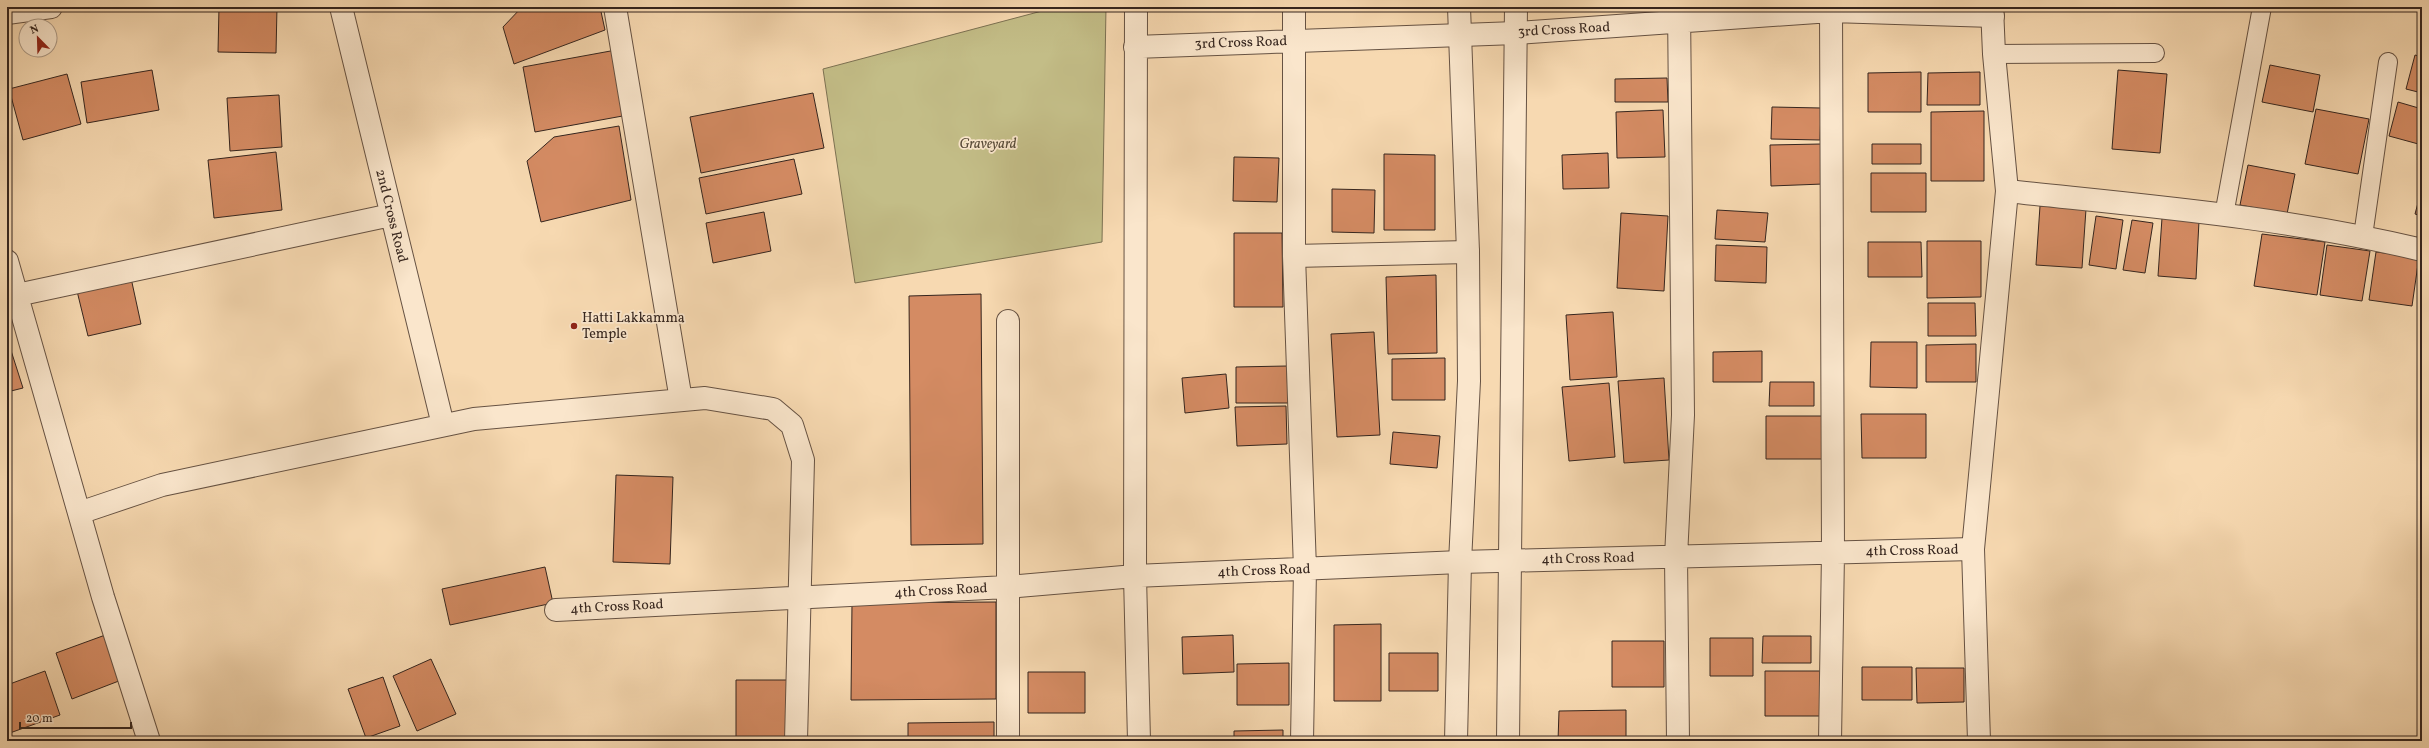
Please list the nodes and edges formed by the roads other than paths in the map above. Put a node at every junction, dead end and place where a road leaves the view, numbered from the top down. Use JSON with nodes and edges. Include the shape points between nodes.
{"nodes":[{"id":1,"x":51,"y":7,"type":"edge"},
{"id":2,"x":341,"y":7,"type":"edge"},
{"id":3,"x":1136,"y":7,"type":"edge"},
{"id":4,"x":1294,"y":7,"type":"edge"},
{"id":5,"x":1459,"y":7,"type":"edge"},
{"id":6,"x":1516,"y":7,"type":"edge"},
{"id":7,"x":2262,"y":7,"type":"edge"},
{"id":8,"x":621,"y":8,"type":"edge"},
{"id":9,"x":1831,"y":9,"type":"edge"},
{"id":10,"x":1993,"y":11,"type":"edge"},
{"id":11,"x":7,"y":13,"type":"edge"},
{"id":12,"x":1679,"y":15,"type":"edge"},
{"id":13,"x":1516,"y":33,"type":"junction"},
{"id":14,"x":1460,"y":35,"type":"junction"},
{"id":15,"x":1294,"y":41,"type":"junction"},
{"id":16,"x":1135,"y":47,"type":"junction"},
{"id":17,"x":2155,"y":52,"type":"dead end"},
{"id":18,"x":1994,"y":54,"type":"junction"},
{"id":19,"x":2388,"y":62,"type":"dead end"},
{"id":20,"x":2007,"y":191,"type":"junction"},
{"id":21,"x":391,"y":215,"type":"junction"},
{"id":22,"x":2224,"y":215,"type":"junction"},
{"id":23,"x":2363,"y":236,"type":"junction"},
{"id":24,"x":2422,"y":250,"type":"edge"},
{"id":25,"x":1468,"y":252,"type":"junction"},
{"id":26,"x":1294,"y":256,"type":"junction"},
{"id":27,"x":7,"y":261,"type":"edge"},
{"id":28,"x":16,"y":295,"type":"junction"},
{"id":29,"x":1008,"y":321,"type":"dead end"},
{"id":30,"x":681,"y":400,"type":"junction"},
{"id":31,"x":443,"y":425,"type":"junction"},
{"id":32,"x":78,"y":513,"type":"junction"},
{"id":33,"x":1973,"y":549,"type":"junction"},
{"id":34,"x":1833,"y":553,"type":"junction"},
{"id":35,"x":1676,"y":557,"type":"junction"},
{"id":36,"x":1511,"y":561,"type":"junction"},
{"id":37,"x":1460,"y":562,"type":"junction"},
{"id":38,"x":1305,"y":569,"type":"junction"},
{"id":39,"x":1135,"y":576,"type":"junction"},
{"id":40,"x":1007,"y":587,"type":"junction"},
{"id":41,"x":799,"y":599,"type":"junction"},
{"id":42,"x":556,"y":610,"type":"dead end"},
{"id":43,"x":149,"y":741,"type":"edge"},
{"id":44,"x":796,"y":741,"type":"edge"},
{"id":45,"x":1008,"y":741,"type":"edge"},
{"id":46,"x":1139,"y":741,"type":"edge"},
{"id":47,"x":1302,"y":741,"type":"edge"},
{"id":48,"x":1456,"y":741,"type":"edge"},
{"id":49,"x":1508,"y":741,"type":"edge"},
{"id":50,"x":1678,"y":741,"type":"edge"},
{"id":51,"x":1830,"y":741,"type":"edge"},
{"id":52,"x":1979,"y":741,"type":"edge"}],
"edges":[{"from":1,"to":11,"type":"street"},
{"from":2,"to":21,"type":"street","name":"2nd Cross Road"},
{"from":3,"to":16,"type":"street"},
{"from":4,"to":15,"type":"street"},
{"from":5,"to":14,"type":"street"},
{"from":6,"to":13,"type":"street"},
{"from":7,"to":22,"type":"lane"},
{"from":8,"to":30,"type":"street"},
{"from":9,"to":10,"type":"street","name":"3rd Cross Road"},
{"from":9,"to":12,"type":"street","name":"3rd Cross Road"},
{"from":9,"to":34,"type":"street"},
{"from":10,"to":18,"type":"street"},
{"from":12,"to":13,"type":"street","name":"3rd Cross Road"},
{"from":12,"to":35,"type":"street","via":[[1683,415]]},
{"from":13,"to":14,"type":"street","name":"3rd Cross Road"},
{"from":13,"to":36,"type":"street"},
{"from":14,"to":15,"type":"street","name":"3rd Cross Road"},
{"from":14,"to":25,"type":"street"},
{"from":15,"to":16,"type":"street","name":"3rd Cross Road"},
{"from":15,"to":26,"type":"street"},
{"from":16,"to":39,"type":"street"},
{"from":17,"to":18,"type":"lane"},
{"from":18,"to":20,"type":"street"},
{"from":19,"to":23,"type":"lane"},
{"from":20,"to":22,"type":"street"},
{"from":20,"to":33,"type":"street"},
{"from":21,"to":28,"type":"street"},
{"from":21,"to":31,"type":"street","name":"2nd Cross Road"},
{"from":22,"to":23,"type":"street"},
{"from":23,"to":24,"type":"street"},
{"from":25,"to":26,"type":"street"},
{"from":25,"to":37,"type":"street","via":[[1469,381]]},
{"from":26,"to":38,"type":"street"},
{"from":27,"to":28,"type":"street"},
{"from":28,"to":32,"type":"street"},
{"from":29,"to":40,"type":"street"},
{"from":30,"to":31,"type":"street","via":[[474,419]]},
{"from":30,"to":41,"type":"street","via":[[705,398],[773,409],[792,425],[803,460]]},
{"from":31,"to":32,"type":"street","via":[[162,485]]},
{"from":32,"to":43,"type":"street","via":[[102,598]]},
{"from":33,"to":34,"type":"street","name":"4th Cross Road"},
{"from":33,"to":52,"type":"street"},
{"from":34,"to":35,"type":"street","name":"4th Cross Road"},
{"from":34,"to":51,"type":"street"},
{"from":35,"to":36,"type":"street","name":"4th Cross Road"},
{"from":35,"to":50,"type":"street"},
{"from":36,"to":37,"type":"street","name":"4th Cross Road"},
{"from":36,"to":49,"type":"street"},
{"from":37,"to":38,"type":"street","name":"4th Cross Road"},
{"from":37,"to":48,"type":"street"},
{"from":38,"to":39,"type":"street","name":"4th Cross Road"},
{"from":38,"to":47,"type":"street"},
{"from":39,"to":40,"type":"street","name":"4th Cross Road"},
{"from":39,"to":46,"type":"street"},
{"from":40,"to":41,"type":"street","name":"4th Cross Road"},
{"from":40,"to":45,"type":"street"},
{"from":41,"to":42,"type":"street","name":"4th Cross Road"},
{"from":41,"to":44,"type":"street"}]}
